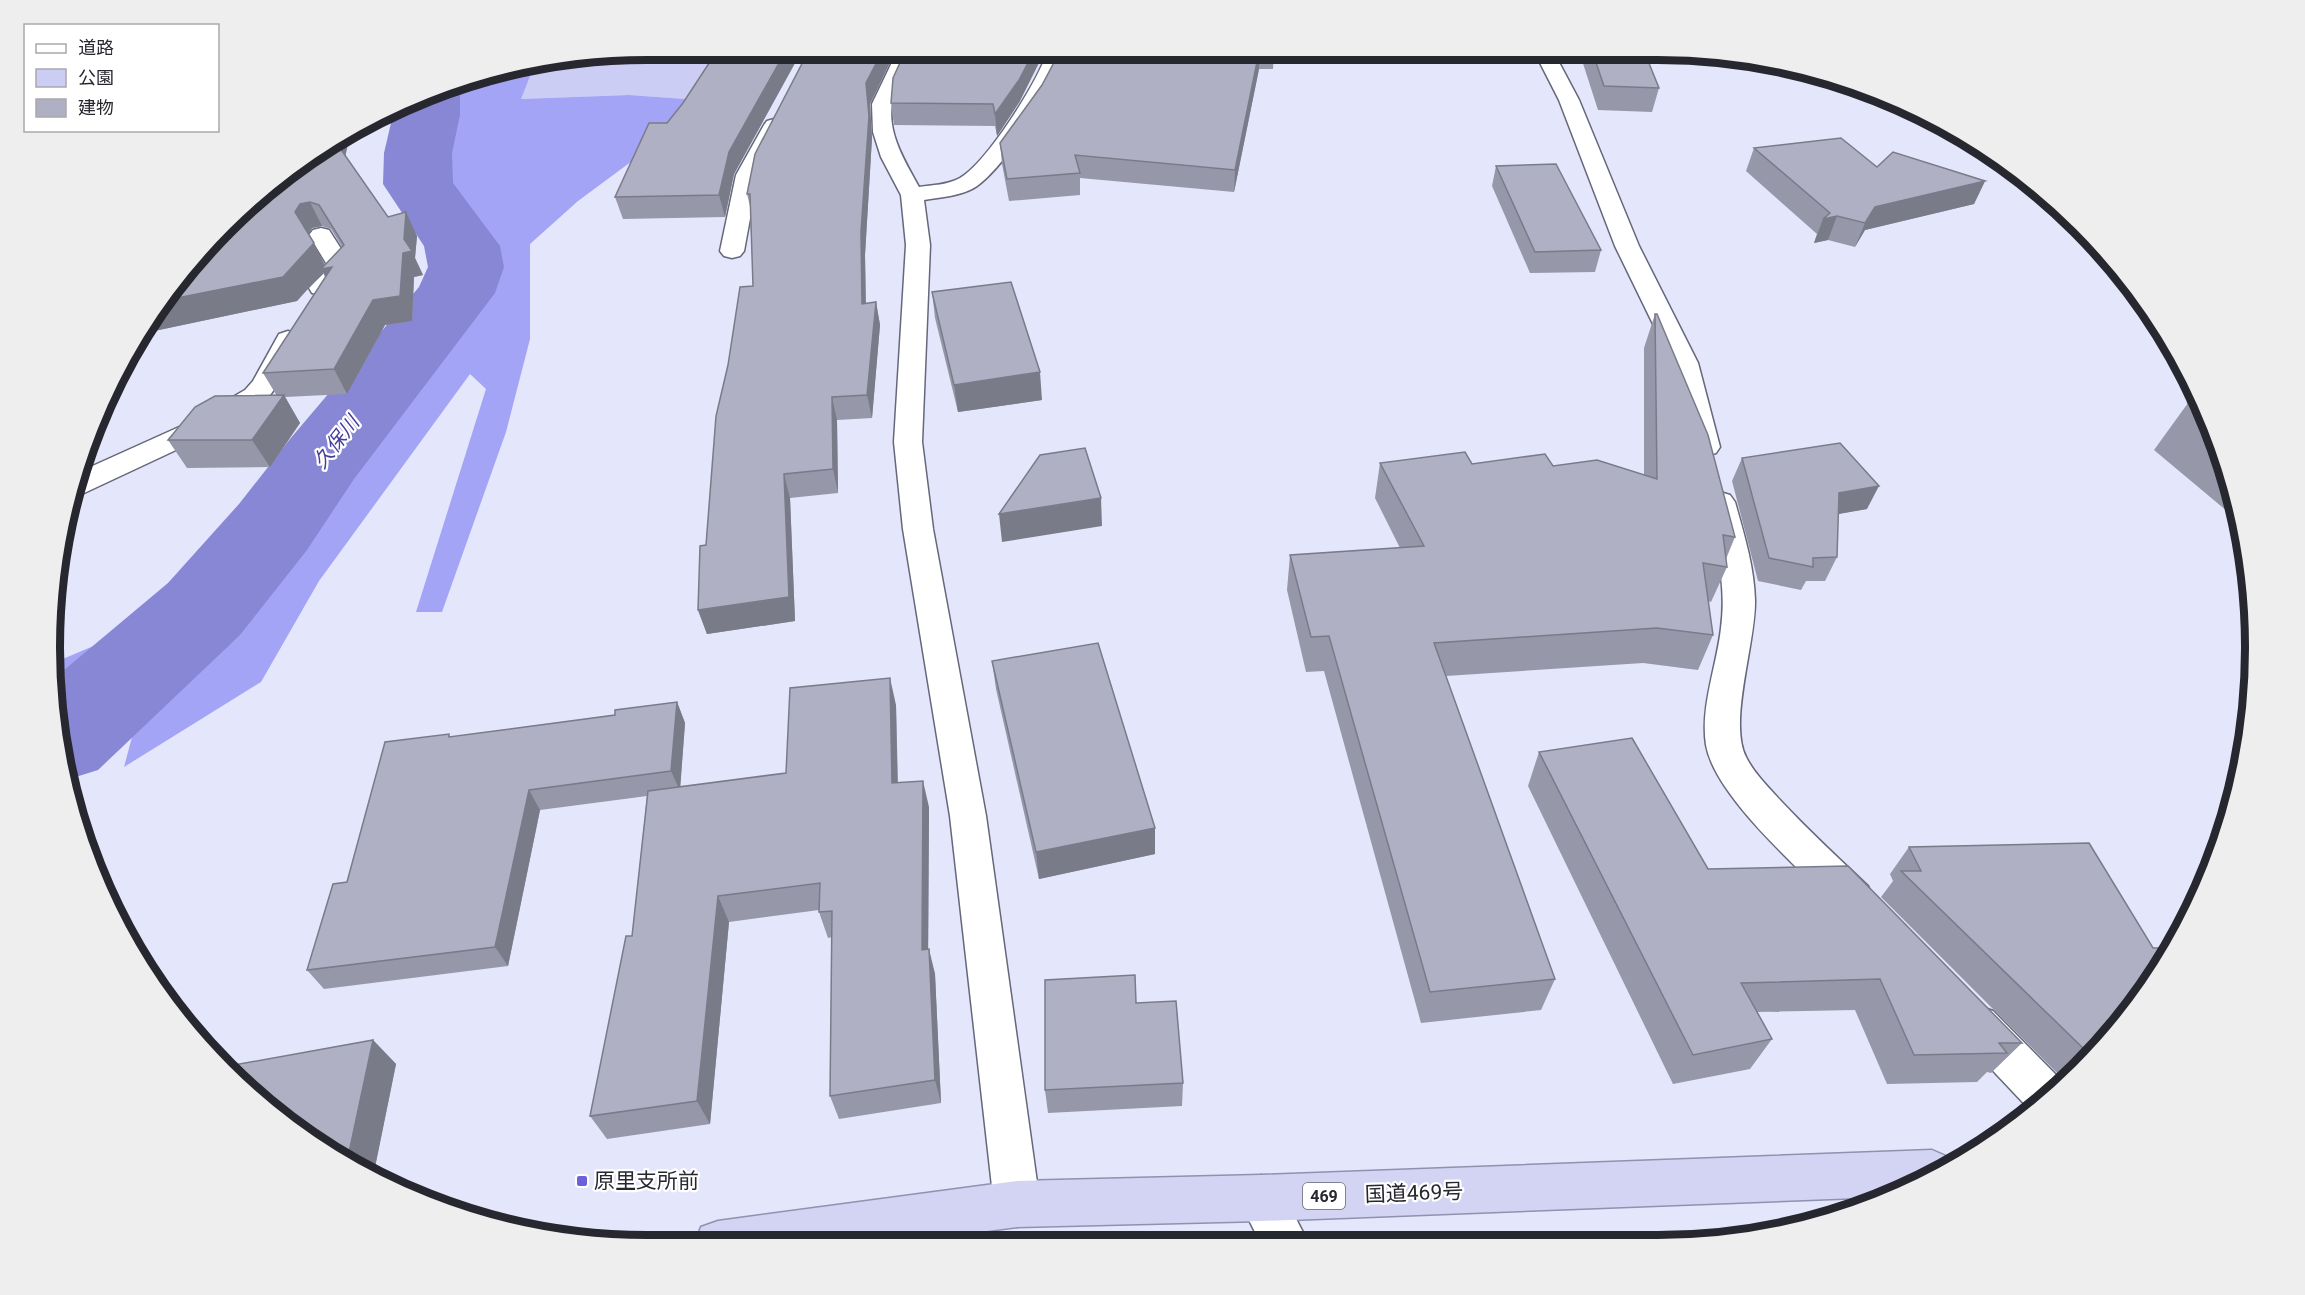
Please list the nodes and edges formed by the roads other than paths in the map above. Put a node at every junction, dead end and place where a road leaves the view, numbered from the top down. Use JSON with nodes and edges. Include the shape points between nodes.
{"nodes":[{"id":1,"x":903,"y":60,"type":"edge"},
{"id":2,"x":1054,"y":60,"type":"edge"},
{"id":3,"x":1549,"y":60,"type":"edge"},
{"id":4,"x":784,"y":105,"type":"edge"},
{"id":5,"x":912,"y":195,"type":"junction"},
{"id":6,"x":321,"y":235,"type":"edge"},
{"id":7,"x":732,"y":251,"type":"dead end"},
{"id":8,"x":84,"y":482,"type":"edge"},
{"id":9,"x":1874,"y":918,"type":"edge"},
{"id":10,"x":1957,"y":1003,"type":"edge"},
{"id":11,"x":2043,"y":1091,"type":"edge"},
{"id":12,"x":1918,"y":1174,"type":"edge"},
{"id":13,"x":1261,"y":1198,"type":"junction"},
{"id":14,"x":1017,"y":1204,"type":"junction"},
{"id":15,"x":785,"y":1235,"type":"edge"},
{"id":16,"x":1281,"y":1235,"type":"edge"}],
"edges":[{"from":1,"to":5,"type":"street","via":[[882,104],[883,132]]},
{"from":2,"to":5,"type":"street","via":[[999,151],[968,183]]},
{"from":3,"to":9,"type":"street","via":[[1569,100],[1627,246],[1685,363],[1740,580],[1724,747],[1732,768],[1749,791]]},
{"from":4,"to":7,"type":"street","via":[[747,176]]},
{"from":5,"to":14,"type":"street","via":[[918,244],[908,442],[918,529],[968,816]]},
{"from":6,"to":8,"type":"street","via":[[342,269],[322,287],[306,310],[255,396],[198,429]]},
{"from":10,"to":11,"type":"street"},
{"from":12,"to":13,"type":"highway","name":"国道469号","number":"469"},
{"from":13,"to":14,"type":"highway","name":"国道469号","number":"469"},
{"from":13,"to":16,"type":"street"},
{"from":14,"to":15,"type":"highway","name":"国道469号","number":"469"}]}
